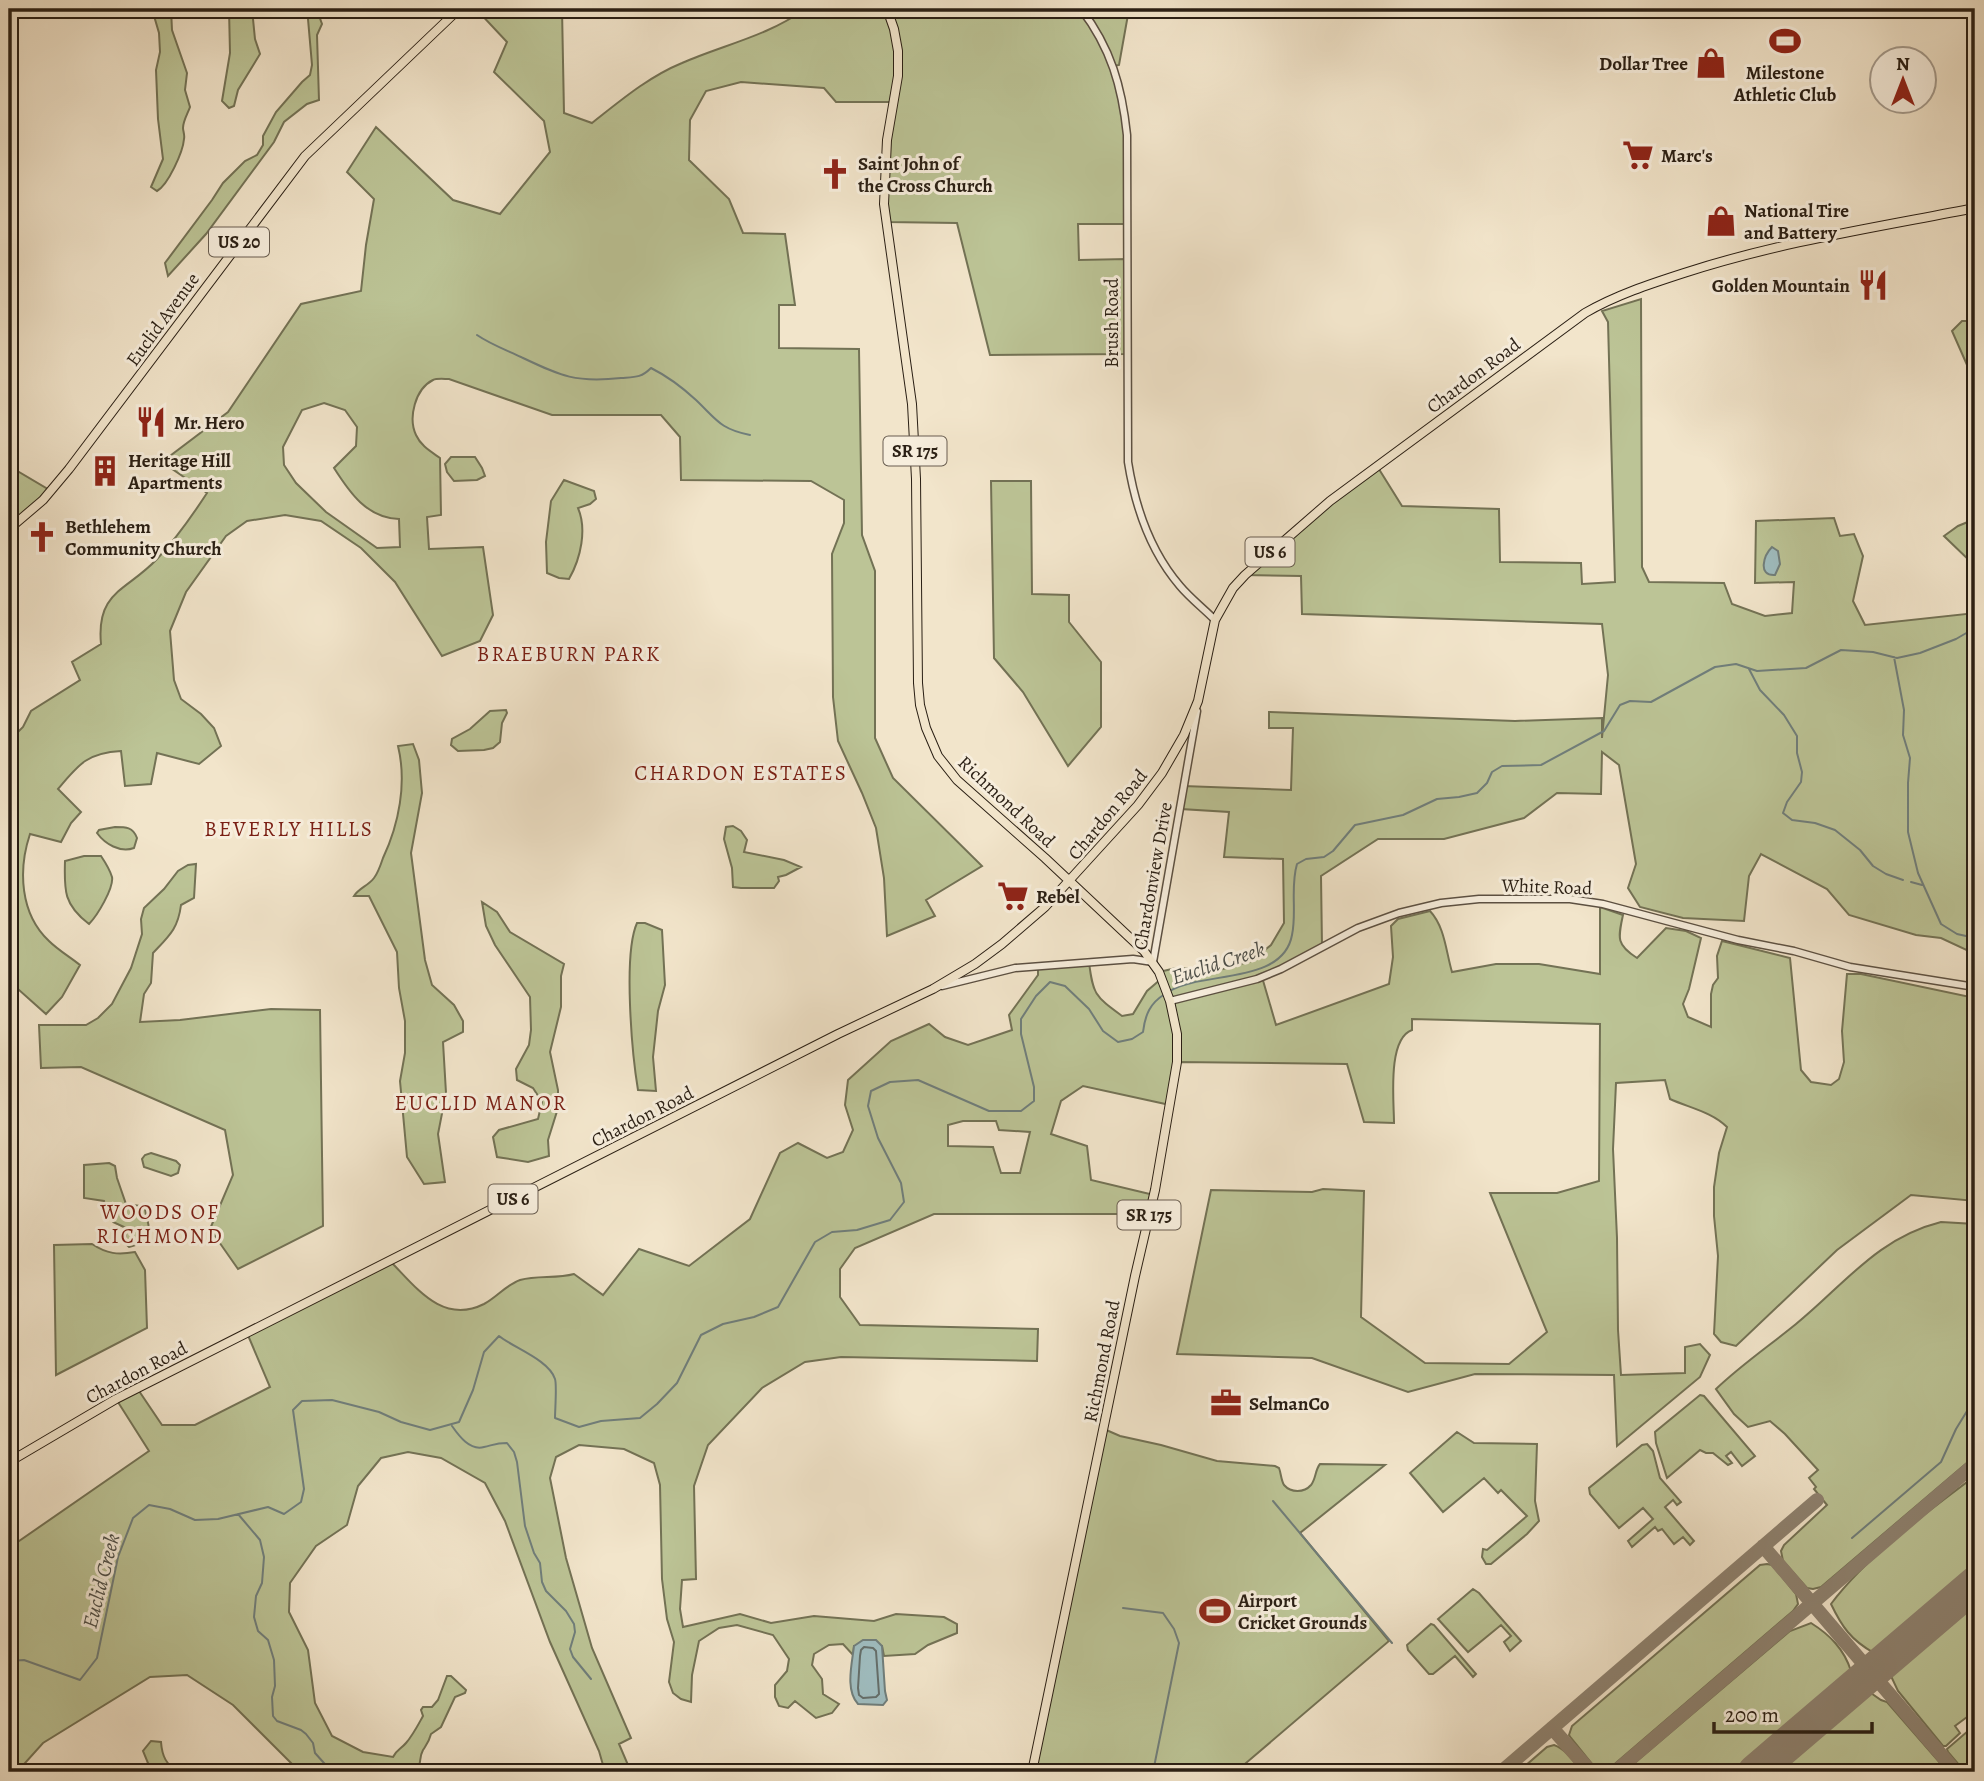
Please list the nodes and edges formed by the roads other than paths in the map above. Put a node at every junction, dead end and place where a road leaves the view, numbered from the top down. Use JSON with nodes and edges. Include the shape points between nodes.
{"nodes":[{"id":1,"x":459,"y":9,"type":"edge"},
{"id":2,"x":887,"y":9,"type":"edge"},
{"id":3,"x":1081,"y":9,"type":"edge"},
{"id":4,"x":1975,"y":208,"type":"edge"},
{"id":5,"x":9,"y":529,"type":"edge"},
{"id":6,"x":1215,"y":620,"type":"junction"},
{"id":7,"x":1199,"y":701,"type":"junction"},
{"id":8,"x":1070,"y":881,"type":"junction"},
{"id":9,"x":1153,"y":962,"type":"junction"},
{"id":10,"x":1975,"y":987,"type":"edge"},
{"id":11,"x":933,"y":989,"type":"junction"},
{"id":12,"x":1170,"y":1001,"type":"junction"},
{"id":13,"x":9,"y":1462,"type":"edge"},
{"id":14,"x":1032,"y":1772,"type":"edge"}],
"edges":[{"from":1,"to":5,"type":"main road","name":"Euclid Avenue","number":"US 20","via":[[305,156],[69,469],[43,500]]},
{"from":2,"to":8,"type":"main road","name":"Richmond Road","number":"SR 175","via":[[898,51],[898,76],[887,140],[884,204],[912,404],[920,705],[938,756],[957,780]]},
{"from":3,"to":6,"type":"street","name":"Brush Road","via":[[1114,66],[1126,124],[1128,462],[1133,491],[1166,569]]},
{"from":4,"to":6,"type":"main road","name":"Chardon Road","number":"US 6","via":[[1736,257],[1604,302],[1330,501],[1245,575]]},
{"from":6,"to":7,"type":"main road","name":"Chardon Road","number":"US 6"},
{"from":7,"to":8,"type":"main road","name":"Chardon Road","number":"US 6","via":[[1162,773]]},
{"from":7,"to":9,"type":"street","name":"Chardonview Drive"},
{"from":8,"to":9,"type":"main road","name":"Richmond Road","number":"SR 175"},
{"from":8,"to":11,"type":"main road","name":"Chardon Road","number":"US 6","via":[[1002,944]]},
{"from":9,"to":11,"type":"street","name":"Chardonview Drive","via":[[1133,959],[1015,968]]},
{"from":9,"to":12,"type":"main road","name":"Richmond Road","number":"SR 175"},
{"from":10,"to":12,"type":"street","name":"White Road","via":[[1850,967],[1603,904],[1570,899],[1479,899],[1399,913],[1358,928],[1257,979]]},
{"from":11,"to":13,"type":"main road","name":"Chardon Road","number":"US 6","via":[[195,1358]]},
{"from":12,"to":14,"type":"main road","name":"Richmond Road","number":"SR 175","via":[[1177,1062],[1155,1189]]}]}
